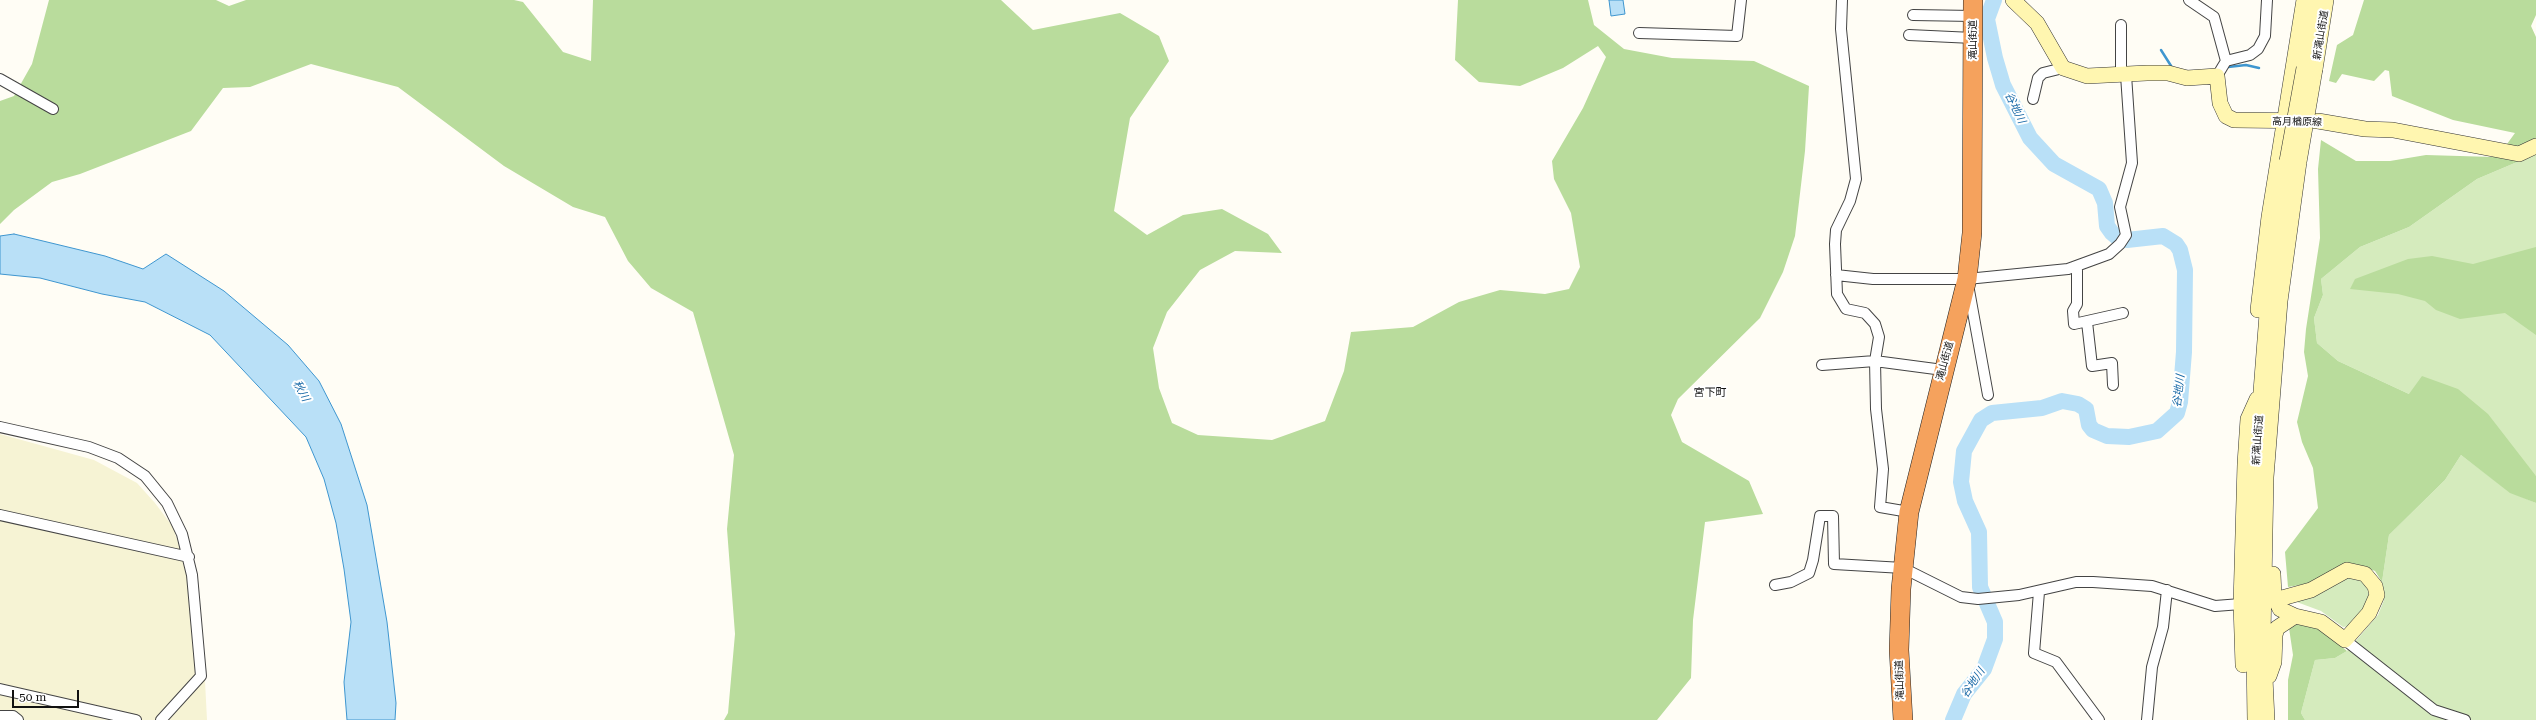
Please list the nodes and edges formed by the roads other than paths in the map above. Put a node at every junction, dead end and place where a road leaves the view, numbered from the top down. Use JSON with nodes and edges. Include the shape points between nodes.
{"nodes":[{"id":1,"x":1741,"y":0,"type":"edge"},
{"id":2,"x":1842,"y":0,"type":"edge"},
{"id":3,"x":2013,"y":0,"type":"edge"},
{"id":4,"x":2189,"y":0,"type":"edge"},
{"id":5,"x":2267,"y":0,"type":"edge"},
{"id":6,"x":2304,"y":0,"type":"edge"},
{"id":7,"x":2314,"y":0,"type":"edge"},
{"id":8,"x":2326,"y":0,"type":"edge"},
{"id":9,"x":1973,"y":8,"type":"edge"},
{"id":10,"x":1913,"y":15,"type":"dead end"},
{"id":11,"x":2121,"y":25,"type":"dead end"},
{"id":12,"x":1639,"y":33,"type":"dead end"},
{"id":13,"x":1908,"y":35,"type":"dead end"},
{"id":14,"x":1973,"y":38,"type":"junction"},
{"id":15,"x":2226,"y":61,"type":"junction"},
{"id":16,"x":2310,"y":69,"type":"junction"},
{"id":17,"x":2066,"y":70,"type":"junction"},
{"id":18,"x":2123,"y":75,"type":"junction"},
{"id":19,"x":2217,"y":76,"type":"junction"},
{"id":20,"x":0,"y":79,"type":"edge"},
{"id":21,"x":2033,"y":99,"type":"dead end"},
{"id":22,"x":53,"y":109,"type":"dead end"},
{"id":23,"x":2285,"y":122,"type":"junction"},
{"id":24,"x":2536,"y":146,"type":"edge"},
{"id":25,"x":2293,"y":161,"type":"junction"},
{"id":26,"x":2077,"y":266,"type":"junction"},
{"id":27,"x":1836,"y":275,"type":"junction"},
{"id":28,"x":1967,"y":279,"type":"junction"},
{"id":29,"x":2123,"y":313,"type":"dead end"},
{"id":30,"x":2087,"y":322,"type":"junction"},
{"id":31,"x":2263,"y":359,"type":"junction"},
{"id":32,"x":1875,"y":361,"type":"junction"},
{"id":33,"x":1822,"y":365,"type":"dead end"},
{"id":34,"x":1943,"y":370,"type":"junction"},
{"id":35,"x":2113,"y":385,"type":"dead end"},
{"id":36,"x":2261,"y":391,"type":"junction"},
{"id":37,"x":1988,"y":395,"type":"dead end"},
{"id":38,"x":0,"y":426,"type":"edge"},
{"id":39,"x":1909,"y":512,"type":"junction"},
{"id":40,"x":0,"y":515,"type":"edge"},
{"id":41,"x":2264,"y":522,"type":"junction"},
{"id":42,"x":189,"y":557,"type":"junction"},
{"id":43,"x":1903,"y":568,"type":"junction"},
{"id":44,"x":1775,"y":585,"type":"dead end"},
{"id":45,"x":2167,"y":590,"type":"junction"},
{"id":46,"x":2039,"y":592,"type":"junction"},
{"id":47,"x":2282,"y":598,"type":"dead end"},
{"id":48,"x":2244,"y":604,"type":"junction"},
{"id":49,"x":2295,"y":616,"type":"junction"},
{"id":50,"x":2345,"y":640,"type":"junction"},
{"id":51,"x":2265,"y":685,"type":"junction"},
{"id":52,"x":0,"y":689,"type":"edge"},
{"id":53,"x":0,"y":716,"type":"edge"},
{"id":54,"x":18,"y":720,"type":"edge"},
{"id":55,"x":136,"y":720,"type":"edge"},
{"id":56,"x":160,"y":720,"type":"edge"},
{"id":57,"x":1903,"y":720,"type":"edge"},
{"id":58,"x":2099,"y":720,"type":"edge"},
{"id":59,"x":2147,"y":720,"type":"edge"},
{"id":60,"x":2245,"y":720,"type":"edge"},
{"id":61,"x":2255,"y":720,"type":"edge"},
{"id":62,"x":2266,"y":720,"type":"edge"},
{"id":63,"x":2465,"y":720,"type":"edge"}],
"edges":[{"from":1,"to":12,"type":"street","via":[[1737,36]]},
{"from":2,"to":27,"type":"street","via":[[1841,29],[1856,179],[1850,201],[1836,230]]},
{"from":3,"to":17,"type":"main road","via":[[2037,23]]},
{"from":4,"to":15,"type":"street","via":[[2214,17]]},
{"from":5,"to":15,"type":"street","via":[[2265,36],[2258,49],[2250,55]]},
{"from":6,"to":23,"type":"main road"},
{"from":7,"to":16,"type":"main road","name":"新滝山街道"},
{"from":8,"to":16,"type":"main road","name":"新滝山街道"},
{"from":9,"to":10,"type":"street"},
{"from":9,"to":14,"type":"highway","name":"滝山街道"},
{"from":11,"to":18,"type":"street"},
{"from":13,"to":14,"type":"street"},
{"from":14,"to":28,"type":"highway","name":"滝山街道","via":[[1972,233]]},
{"from":15,"to":19,"type":"street"},
{"from":16,"to":25,"type":"main road","bridge":true},
{"from":17,"to":18,"type":"main road","via":[[2087,76]]},
{"from":17,"to":21,"type":"street","via":[[2043,73],[2038,78]]},
{"from":18,"to":19,"type":"main road","via":[[2168,74],[2187,78]]},
{"from":18,"to":26,"type":"street","via":[[2132,163],[2120,208],[2123,240],[2109,254]]},
{"from":19,"to":23,"type":"main road","name":"高月楢原線","via":[[2220,103],[2230,119]]},
{"from":20,"to":22,"type":"street"},
{"from":23,"to":24,"type":"main road","name":"高月楢原線","via":[[2318,121],[2365,129],[2393,130],[2519,154]]},
{"from":23,"to":31,"type":"main road","via":[[2258,305]]},
{"from":25,"to":31,"type":"main road","name":"新滝山街道"},
{"from":25,"to":41,"type":"main road","name":"新滝山街道","via":[[2274,361]]},
{"from":26,"to":28,"type":"street","via":[[2049,272]]},
{"from":26,"to":30,"type":"street","via":[[2074,324]]},
{"from":27,"to":28,"type":"street","via":[[1873,279]]},
{"from":27,"to":32,"type":"street","via":[[1840,303],[1846,309],[1865,313],[1875,324],[1879,337]]},
{"from":28,"to":34,"type":"highway","name":"滝山街道"},
{"from":28,"to":37,"type":"street"},
{"from":29,"to":30,"type":"street"},
{"from":30,"to":35,"type":"street","via":[[2092,366],[2112,363]]},
{"from":31,"to":36,"type":"main road","name":"新滝山街道"},
{"from":32,"to":33,"type":"street"},
{"from":32,"to":34,"type":"street"},
{"from":32,"to":39,"type":"street","via":[[1876,409],[1883,470],[1880,507]]},
{"from":34,"to":39,"type":"highway","name":"滝山街道"},
{"from":36,"to":48,"type":"main road","via":[[2248,419],[2242,518]]},
{"from":36,"to":61,"type":"main road","name":"新滝山街道","via":[[2253,515]]},
{"from":38,"to":42,"type":"street","via":[[89,447],[133,467],[157,488],[167,503],[182,534]]},
{"from":39,"to":43,"type":"highway","name":"滝山街道"},
{"from":40,"to":42,"type":"street"},
{"from":41,"to":49,"type":"main road","via":[[2276,601],[2280,609]]},
{"from":41,"to":51,"type":"main road","name":"新滝山街道"},
{"from":42,"to":56,"type":"street","via":[[200,676]]},
{"from":43,"to":44,"type":"street","via":[[1834,564],[1833,516],[1820,516],[1809,573],[1792,582]]},
{"from":43,"to":46,"type":"street","via":[[1954,594],[1978,599]]},
{"from":43,"to":57,"type":"highway","name":"滝山街道","via":[[1899,650]]},
{"from":45,"to":46,"type":"street","via":[[2152,586],[2076,582]]},
{"from":45,"to":48,"type":"street","via":[[2215,606]]},
{"from":45,"to":59,"type":"street","via":[[2163,627],[2152,667]]},
{"from":46,"to":58,"type":"street","via":[[2034,653],[2056,662]]},
{"from":47,"to":50,"type":"main road","via":[[2311,590],[2347,570],[2365,574],[2375,586],[2374,604]]},
{"from":48,"to":60,"type":"main road"},
{"from":49,"to":50,"type":"main road","via":[[2321,622]]},
{"from":49,"to":51,"type":"main road","via":[[2277,628],[2274,662]]},
{"from":50,"to":63,"type":"street","via":[[2434,710]]},
{"from":51,"to":62,"type":"main road","name":"新滝山街道"},
{"from":52,"to":55,"type":"street"},
{"from":53,"to":54,"type":"street","via":[[13,716]]}]}
